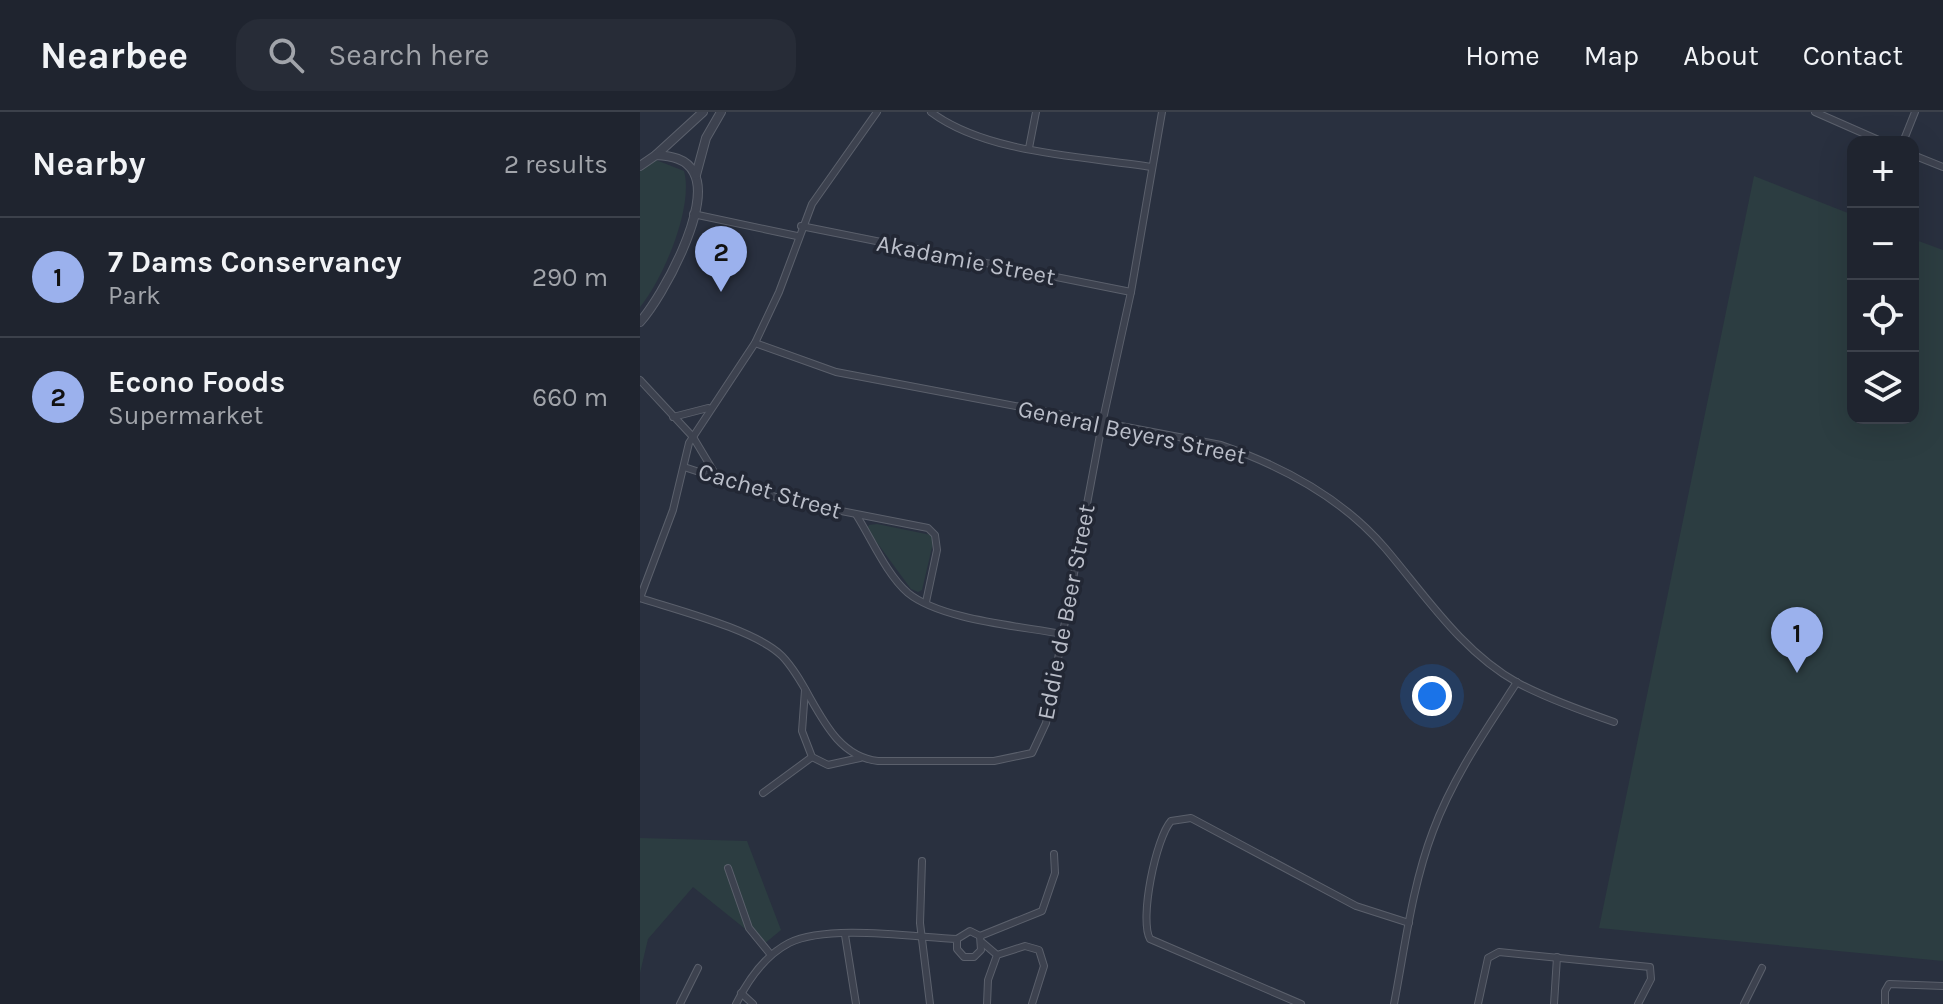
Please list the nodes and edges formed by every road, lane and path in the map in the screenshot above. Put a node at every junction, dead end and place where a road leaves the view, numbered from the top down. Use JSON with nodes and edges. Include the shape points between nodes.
{"nodes":[{"id":1,"x":703,"y":112,"type":"edge"},
{"id":2,"x":721,"y":112,"type":"edge"},
{"id":3,"x":877,"y":112,"type":"edge"},
{"id":4,"x":931,"y":112,"type":"edge"},
{"id":5,"x":1036,"y":112,"type":"edge"},
{"id":6,"x":1162,"y":112,"type":"edge"},
{"id":7,"x":1815,"y":112,"type":"edge"},
{"id":8,"x":1915,"y":112,"type":"edge"},
{"id":9,"x":1869,"y":136,"type":"edge"},
{"id":10,"x":1905,"y":136,"type":"edge"},
{"id":11,"x":1029,"y":148,"type":"junction"},
{"id":12,"x":656,"y":155,"type":"junction"},
{"id":13,"x":1919,"y":157,"type":"edge"},
{"id":14,"x":640,"y":166,"type":"edge"},
{"id":15,"x":1152,"y":167,"type":"junction"},
{"id":16,"x":1943,"y":167,"type":"edge"},
{"id":17,"x":696,"y":175,"type":"junction"},
{"id":18,"x":693,"y":214,"type":"junction"},
{"id":19,"x":801,"y":226,"type":"junction"},
{"id":20,"x":797,"y":236,"type":"junction"},
{"id":21,"x":1131,"y":292,"type":"junction"},
{"id":22,"x":640,"y":322,"type":"edge"},
{"id":23,"x":755,"y":343,"type":"junction"},
{"id":24,"x":640,"y":380,"type":"edge"},
{"id":25,"x":710,"y":408,"type":"junction"},
{"id":26,"x":673,"y":417,"type":"junction"},
{"id":27,"x":1102,"y":424,"type":"junction"},
{"id":28,"x":693,"y":437,"type":"junction"},
{"id":29,"x":684,"y":467,"type":"junction"},
{"id":30,"x":717,"y":477,"type":"junction"},
{"id":31,"x":857,"y":515,"type":"junction"},
{"id":32,"x":640,"y":598,"type":"edge"},
{"id":33,"x":926,"y":602,"type":"junction"},
{"id":34,"x":1062,"y":634,"type":"junction"},
{"id":35,"x":1517,"y":682,"type":"junction"},
{"id":36,"x":805,"y":690,"type":"junction"},
{"id":37,"x":1614,"y":722,"type":"dead end"},
{"id":38,"x":812,"y":757,"type":"junction"},
{"id":39,"x":860,"y":758,"type":"junction"},
{"id":40,"x":763,"y":793,"type":"dead end"},
{"id":41,"x":1054,"y":854,"type":"dead end"},
{"id":42,"x":922,"y":861,"type":"dead end"},
{"id":43,"x":728,"y":868,"type":"dead end"},
{"id":44,"x":1409,"y":923,"type":"junction"},
{"id":45,"x":845,"y":935,"type":"junction"},
{"id":46,"x":922,"y":937,"type":"junction"},
{"id":47,"x":957,"y":939,"type":"junction"},
{"id":48,"x":981,"y":940,"type":"junction"},
{"id":49,"x":771,"y":955,"type":"junction"},
{"id":50,"x":997,"y":955,"type":"junction"},
{"id":51,"x":1557,"y":957,"type":"junction"},
{"id":52,"x":698,"y":968,"type":"dead end"},
{"id":53,"x":1762,"y":968,"type":"dead end"},
{"id":54,"x":1943,"y":986,"type":"edge"},
{"id":55,"x":741,"y":993,"type":"junction"},
{"id":56,"x":680,"y":1004,"type":"edge"},
{"id":57,"x":736,"y":1004,"type":"edge"},
{"id":58,"x":753,"y":1004,"type":"edge"},
{"id":59,"x":856,"y":1004,"type":"edge"},
{"id":60,"x":930,"y":1004,"type":"edge"},
{"id":61,"x":987,"y":1004,"type":"edge"},
{"id":62,"x":1032,"y":1004,"type":"edge"},
{"id":63,"x":1301,"y":1004,"type":"edge"},
{"id":64,"x":1394,"y":1004,"type":"edge"},
{"id":65,"x":1478,"y":1004,"type":"edge"},
{"id":66,"x":1554,"y":1004,"type":"edge"},
{"id":67,"x":1638,"y":1004,"type":"edge"},
{"id":68,"x":1744,"y":1004,"type":"edge"},
{"id":69,"x":1885,"y":1004,"type":"edge"}],
"edges":[{"from":1,"to":12,"type":"street"},
{"from":2,"to":17,"type":"street","via":[[706,138]]},
{"from":3,"to":19,"type":"street"},
{"from":4,"to":11,"type":"street","via":[[972,135]]},
{"from":5,"to":11,"type":"street"},
{"from":6,"to":15,"type":"street","name":"Eddie de Beer Street"},
{"from":7,"to":9,"type":"street"},
{"from":8,"to":10,"type":"street"},
{"from":11,"to":15,"type":"street"},
{"from":12,"to":14,"type":"street"},
{"from":12,"to":17,"type":"street","via":[[676,158]]},
{"from":13,"to":16,"type":"street"},
{"from":15,"to":21,"type":"street","name":"Eddie de Beer Street"},
{"from":17,"to":18,"type":"street"},
{"from":18,"to":20,"type":"street"},
{"from":18,"to":22,"type":"street","via":[[664,290]]},
{"from":19,"to":20,"type":"street"},
{"from":19,"to":21,"type":"street","name":"Akadamie Street"},
{"from":20,"to":23,"type":"street"},
{"from":21,"to":27,"type":"street","name":"Eddie de Beer Street"},
{"from":23,"to":25,"type":"street"},
{"from":23,"to":27,"type":"street","name":"General Beyers Street","via":[[836,372]]},
{"from":24,"to":26,"type":"street","name":"Cachet Street"},
{"from":25,"to":26,"type":"street"},
{"from":25,"to":28,"type":"street"},
{"from":26,"to":28,"type":"street","name":"Cachet Street"},
{"from":27,"to":34,"type":"street","name":"Eddie de Beer Street"},
{"from":27,"to":35,"type":"street","name":"General Beyers Street","via":[[1221,445],[1316,490],[1383,545],[1458,634]]},
{"from":28,"to":29,"type":"street"},
{"from":28,"to":30,"type":"street","name":"Cachet Street"},
{"from":29,"to":30,"type":"street","name":"Cachet Street"},
{"from":29,"to":32,"type":"street"},
{"from":30,"to":31,"type":"street","name":"Cachet Street","via":[[785,500]]},
{"from":31,"to":33,"type":"street","name":"Cachet Street","via":[[902,586]]},
{"from":31,"to":33,"type":"street","name":"Cachet Street","via":[[933,531],[937,550]]},
{"from":32,"to":36,"type":"street","via":[[764,642],[783,657]]},
{"from":33,"to":34,"type":"street","name":"Cachet Street"},
{"from":34,"to":39,"type":"street","name":"Eddie de Beer Street","via":[[1046,723],[1032,753],[994,761]]},
{"from":35,"to":37,"type":"street","name":"General Beyers Street"},
{"from":35,"to":44,"type":"street","via":[[1444,804],[1423,859]]},
{"from":36,"to":38,"type":"street","via":[[802,731]]},
{"from":36,"to":39,"type":"street","via":[[830,730]]},
{"from":38,"to":39,"type":"street","via":[[828,765]]},
{"from":38,"to":40,"type":"street"},
{"from":41,"to":48,"type":"street","via":[[1055,873],[1042,911]]},
{"from":42,"to":46,"type":"street"},
{"from":43,"to":49,"type":"street","via":[[749,928]]},
{"from":44,"to":63,"type":"street","via":[[1356,906],[1191,818],[1171,821],[1162,836],[1145,919],[1150,939]]},
{"from":44,"to":64,"type":"street"},
{"from":45,"to":46,"type":"street"},
{"from":45,"to":49,"type":"street","via":[[792,942]]},
{"from":45,"to":59,"type":"street"},
{"from":46,"to":47,"type":"street"},
{"from":46,"to":60,"type":"street"},
{"from":47,"to":48,"type":"street","via":[[965,932]]},
{"from":47,"to":48,"type":"street","via":[[957,949],[969,958],[978,954]]},
{"from":48,"to":50,"type":"street"},
{"from":49,"to":55,"type":"street"},
{"from":50,"to":61,"type":"street"},
{"from":50,"to":62,"type":"street","via":[[1025,946],[1039,950],[1044,966]]},
{"from":51,"to":65,"type":"street","via":[[1490,955]]},
{"from":51,"to":66,"type":"street"},
{"from":51,"to":67,"type":"street","via":[[1650,967],[1651,979]]},
{"from":52,"to":56,"type":"street"},
{"from":53,"to":68,"type":"street"},
{"from":54,"to":69,"type":"street","via":[[1889,984]]},
{"from":55,"to":57,"type":"street"},
{"from":55,"to":58,"type":"street"}]}
